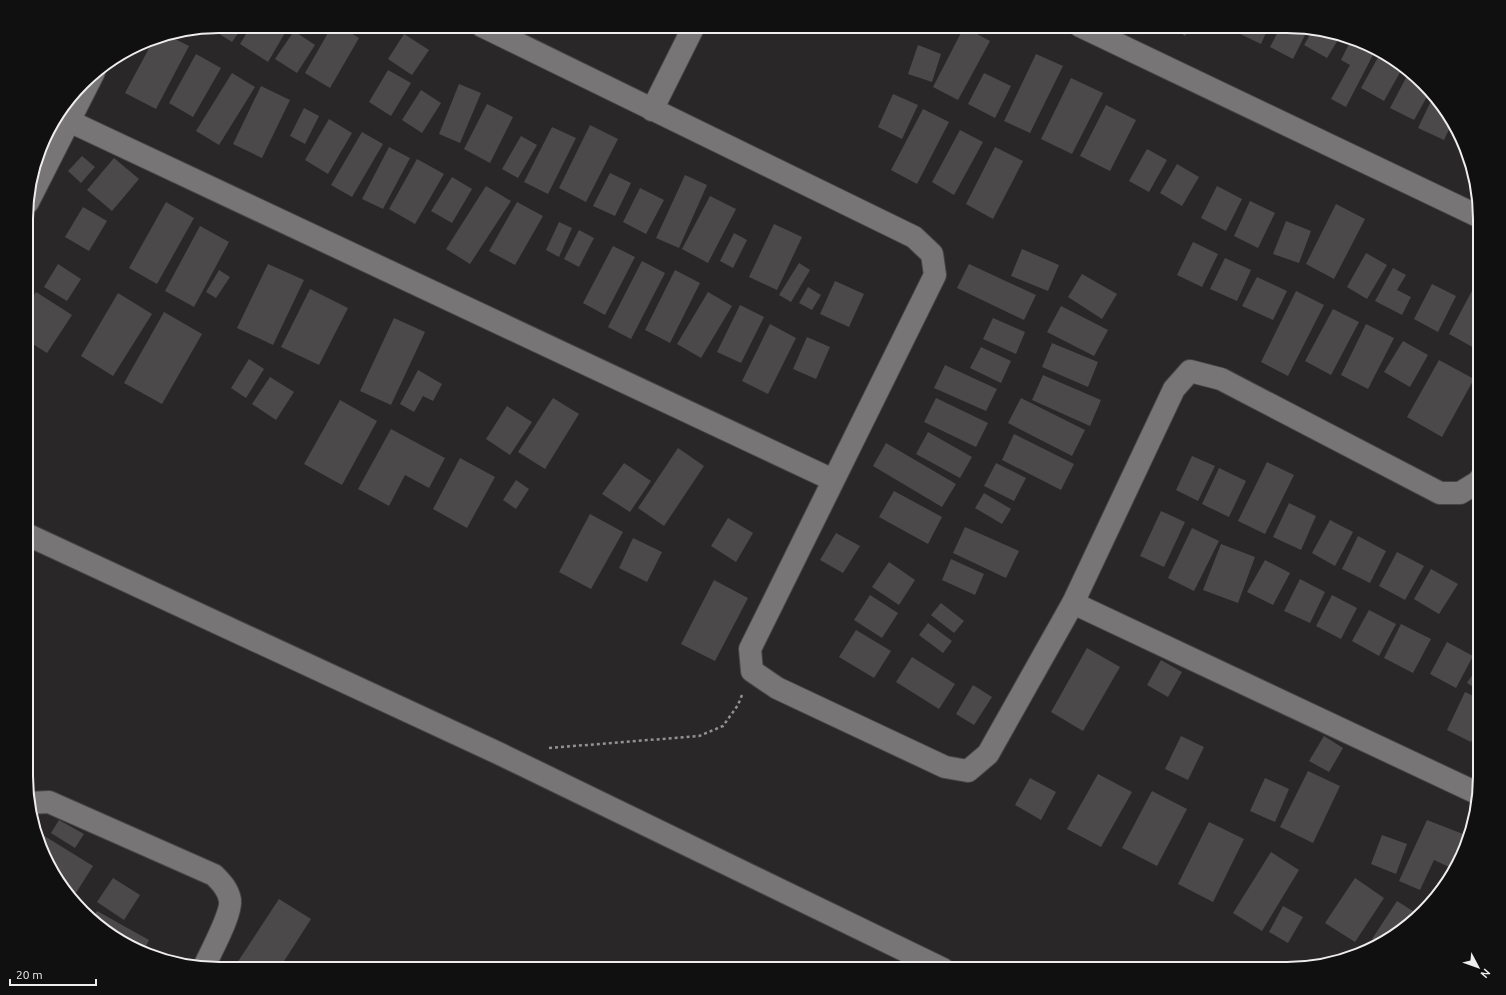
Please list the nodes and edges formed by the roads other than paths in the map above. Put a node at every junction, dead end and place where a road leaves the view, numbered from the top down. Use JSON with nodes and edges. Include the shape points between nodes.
{"nodes":[{"id":1,"x":496,"y":33,"type":"edge"},
{"id":2,"x":690,"y":33,"type":"edge"},
{"id":3,"x":1095,"y":33,"type":"edge"},
{"id":4,"x":85,"y":89,"type":"edge"},
{"id":5,"x":652,"y":110,"type":"junction"},
{"id":6,"x":69,"y":121,"type":"junction"},
{"id":7,"x":37,"y":185,"type":"edge"},
{"id":8,"x":1473,"y":214,"type":"edge"},
{"id":9,"x":833,"y":480,"type":"junction"},
{"id":10,"x":1473,"y":485,"type":"edge"},
{"id":11,"x":33,"y":537,"type":"edge"},
{"id":12,"x":1073,"y":603,"type":"junction"},
{"id":13,"x":1473,"y":791,"type":"edge"},
{"id":14,"x":35,"y":803,"type":"edge"},
{"id":15,"x":206,"y":962,"type":"edge"},
{"id":16,"x":929,"y":962,"type":"edge"}],
"edges":[{"from":1,"to":5,"type":"street"},
{"from":2,"to":5,"type":"street"},
{"from":3,"to":8,"type":"street"},
{"from":4,"to":6,"type":"street"},
{"from":5,"to":9,"type":"street","via":[[914,237],[932,254],[935,276]]},
{"from":6,"to":7,"type":"street"},
{"from":6,"to":9,"type":"street"},
{"from":9,"to":12,"type":"street","via":[[750,649],[752,670],[778,688],[945,767],[968,771],[988,754]]},
{"from":10,"to":12,"type":"street","via":[[1460,493],[1440,493],[1221,379],[1190,371],[1174,389]]},
{"from":11,"to":16,"type":"street","via":[[498,753]]},
{"from":12,"to":13,"type":"street"},
{"from":14,"to":15,"type":"street","via":[[49,802],[214,875],[225,886],[230,901],[227,916]]}]}
